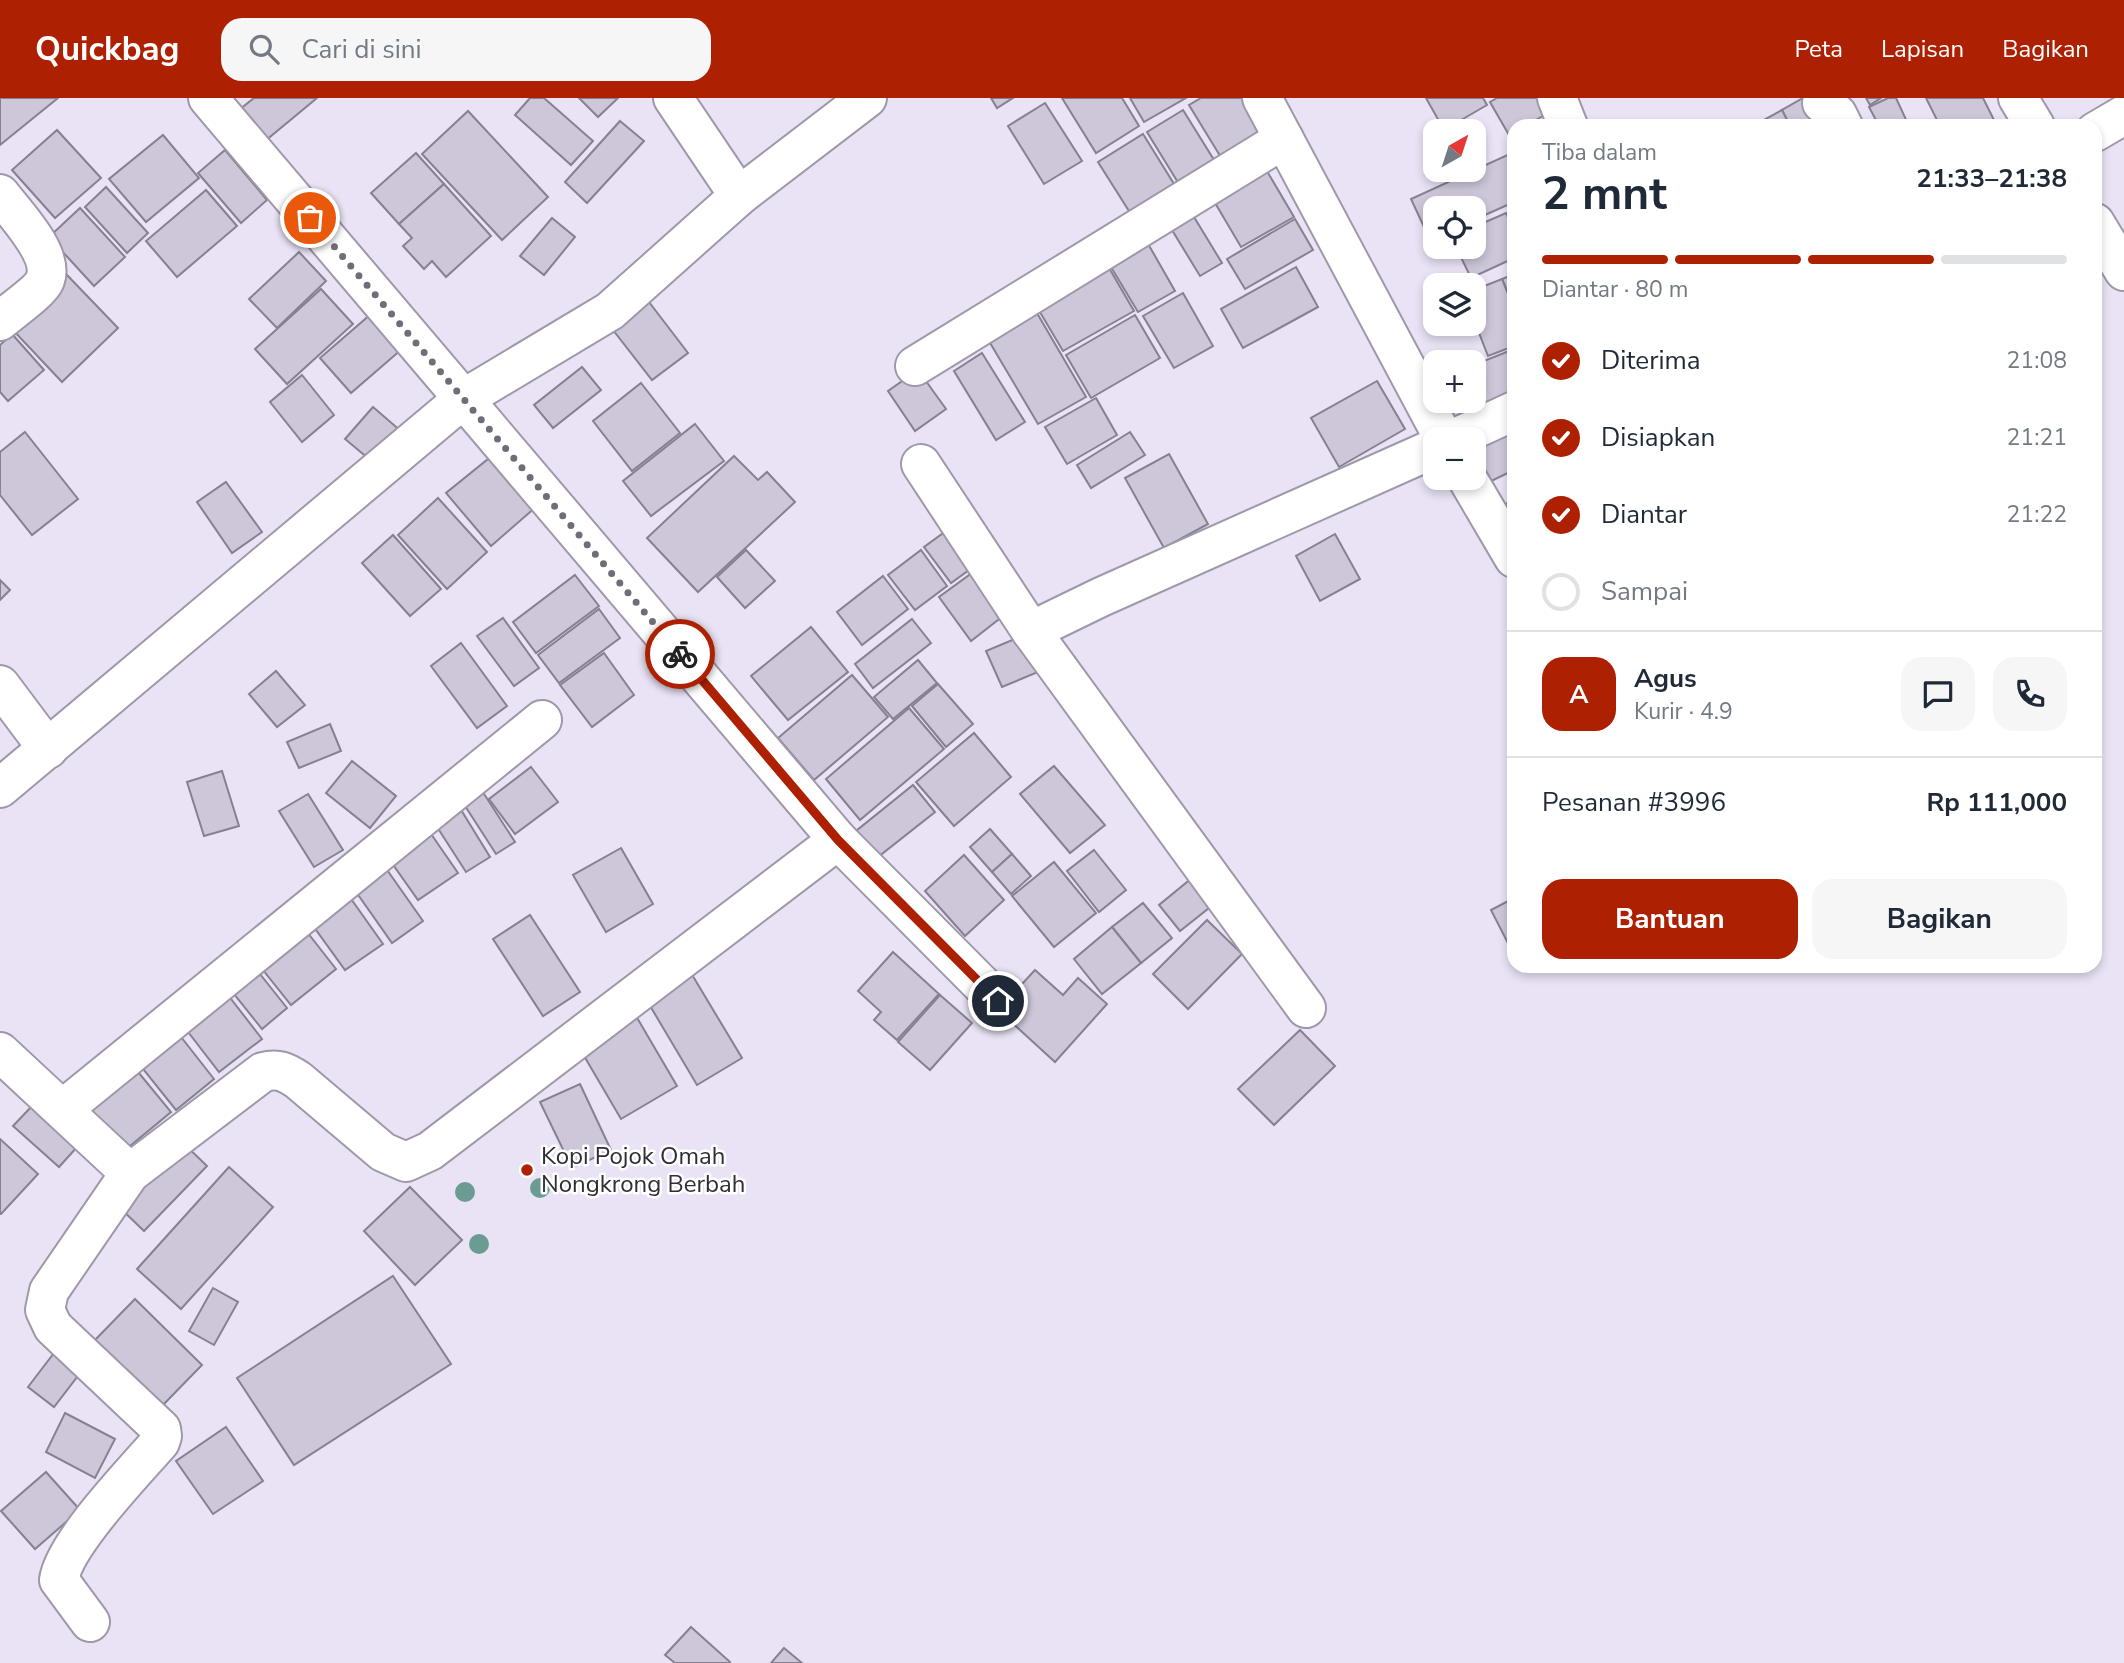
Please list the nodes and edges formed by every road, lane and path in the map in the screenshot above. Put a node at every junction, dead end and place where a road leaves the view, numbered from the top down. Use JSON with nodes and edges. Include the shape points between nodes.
{"nodes":[{"id":1,"x":208,"y":98,"type":"edge"},
{"id":2,"x":673,"y":98,"type":"edge"},
{"id":3,"x":867,"y":98,"type":"edge"},
{"id":4,"x":1262,"y":98,"type":"edge"},
{"id":5,"x":1557,"y":98,"type":"edge"},
{"id":6,"x":2018,"y":98,"type":"edge"},
{"id":7,"x":2124,"y":115,"type":"edge"},
{"id":8,"x":1565,"y":119,"type":"edge"},
{"id":9,"x":2031,"y":119,"type":"edge"},
{"id":10,"x":2102,"y":128,"type":"edge"},
{"id":11,"x":1284,"y":139,"type":"junction"},
{"id":12,"x":0,"y":194,"type":"edge"},
{"id":13,"x":739,"y":196,"type":"junction"},
{"id":14,"x":2102,"y":235,"type":"edge"},
{"id":15,"x":2124,"y":271,"type":"edge"},
{"id":16,"x":0,"y":321,"type":"edge"},
{"id":17,"x":915,"y":366,"type":"dead end"},
{"id":18,"x":463,"y":399,"type":"junction"},
{"id":19,"x":1507,"y":414,"type":"edge"},
{"id":20,"x":1438,"y":427,"type":"edge"},
{"id":21,"x":1479,"y":427,"type":"edge"},
{"id":22,"x":1423,"y":454,"type":"edge"},
{"id":23,"x":921,"y":464,"type":"dead end"},
{"id":24,"x":1473,"y":490,"type":"edge"},
{"id":25,"x":1507,"y":546,"type":"edge"},
{"id":26,"x":1031,"y":631,"type":"junction"},
{"id":27,"x":0,"y":685,"type":"edge"},
{"id":28,"x":542,"y":720,"type":"dead end"},
{"id":29,"x":48,"y":749,"type":"junction"},
{"id":30,"x":0,"y":788,"type":"edge"},
{"id":31,"x":838,"y":840,"type":"junction"},
{"id":32,"x":998,"y":1001,"type":"dead end"},
{"id":33,"x":1306,"y":1008,"type":"dead end"},
{"id":34,"x":0,"y":1052,"type":"edge"},
{"id":35,"x":63,"y":1109,"type":"junction"},
{"id":36,"x":130,"y":1173,"type":"junction"},
{"id":37,"x":90,"y":1622,"type":"dead end"}],
"edges":[{"from":1,"to":18,"type":"street"},
{"from":2,"to":13,"type":"street"},
{"from":3,"to":13,"type":"street"},
{"from":4,"to":11,"type":"street"},
{"from":5,"to":8,"type":"street"},
{"from":6,"to":9,"type":"street"},
{"from":7,"to":10,"type":"street"},
{"from":11,"to":17,"type":"street"},
{"from":11,"to":20,"type":"street"},
{"from":12,"to":16,"type":"street","via":[[41,248],[47,271],[45,283]]},
{"from":13,"to":18,"type":"street","via":[[610,311]]},
{"from":14,"to":15,"type":"street"},
{"from":18,"to":29,"type":"street"},
{"from":18,"to":31,"type":"street"},
{"from":19,"to":21,"type":"street"},
{"from":22,"to":26,"type":"street"},
{"from":23,"to":26,"type":"street"},
{"from":24,"to":25,"type":"street"},
{"from":26,"to":33,"type":"street"},
{"from":27,"to":29,"type":"street"},
{"from":28,"to":35,"type":"street"},
{"from":29,"to":30,"type":"street"},
{"from":31,"to":32,"type":"street"},
{"from":31,"to":36,"type":"street","via":[[430,1151],[406,1162],[383,1152],[298,1080],[274,1069],[263,1072]]},
{"from":34,"to":35,"type":"street"},
{"from":35,"to":36,"type":"street"},
{"from":36,"to":37,"type":"street","via":[[49,1291],[45,1310],[52,1327],[161,1429],[160,1441],[76,1541],[61,1569],[59,1580]]}]}
